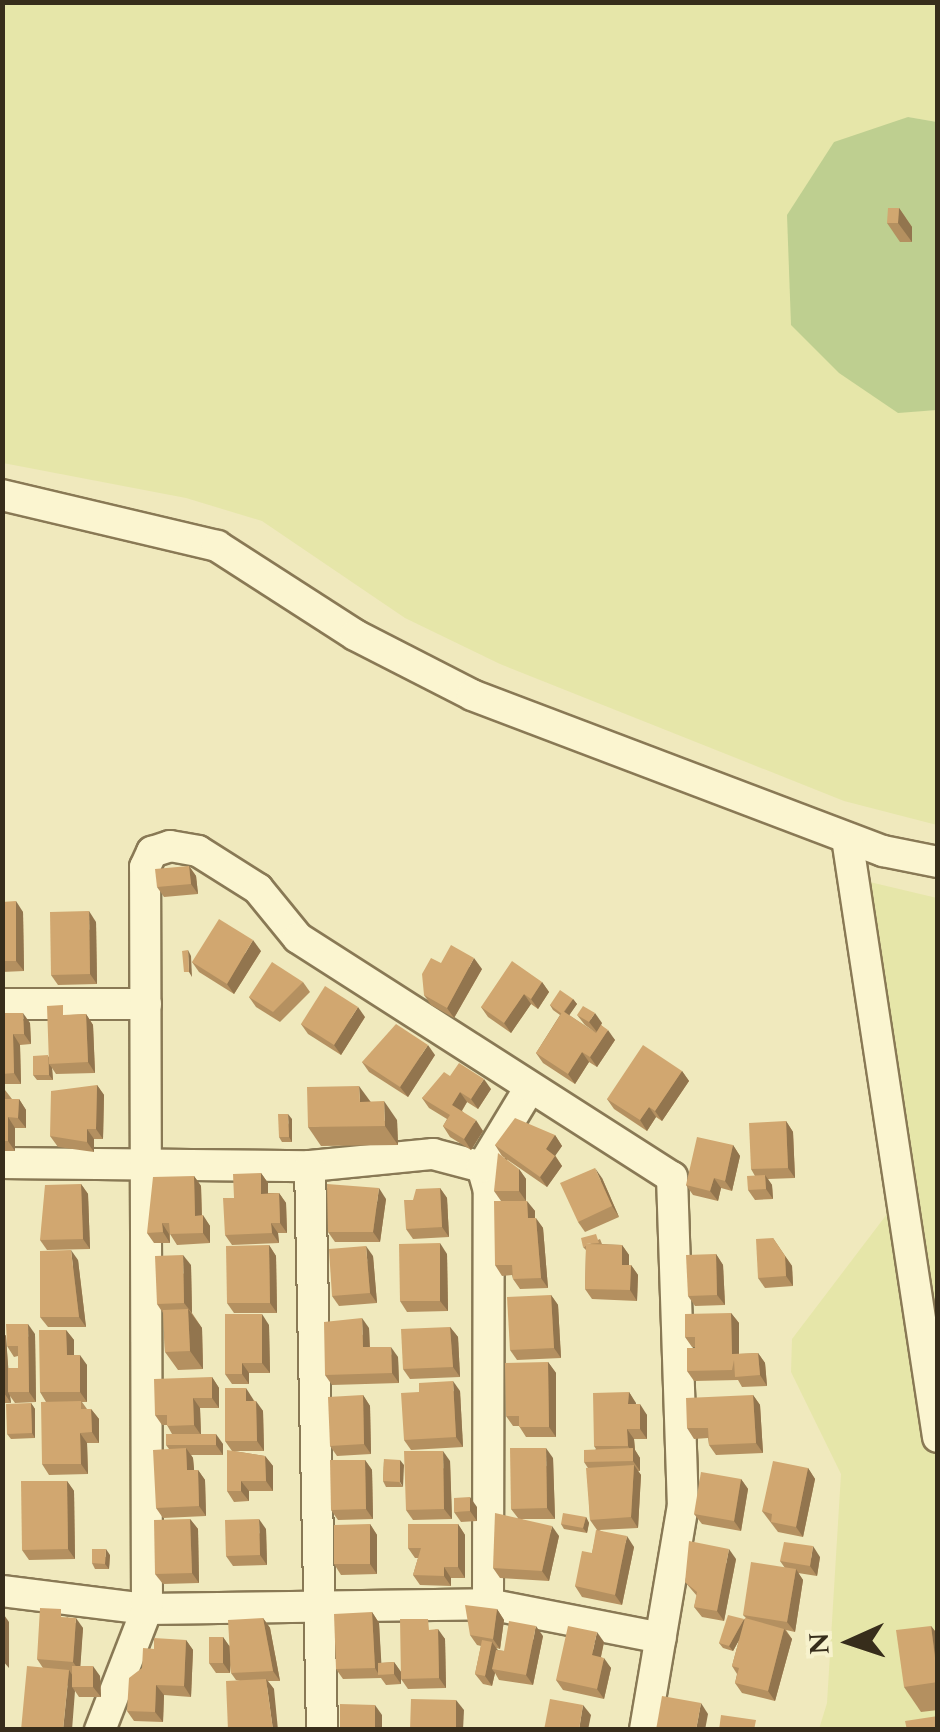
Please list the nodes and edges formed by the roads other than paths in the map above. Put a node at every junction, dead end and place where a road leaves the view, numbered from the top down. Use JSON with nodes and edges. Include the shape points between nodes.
{"nodes":[{"id":1,"x":2,"y":495,"type":"edge"},
{"id":2,"x":847,"y":838,"type":"junction"},
{"id":3,"x":938,"y":862,"type":"edge"},
{"id":4,"x":2,"y":1004,"type":"edge"},
{"id":5,"x":146,"y":1004,"type":"junction"},
{"id":6,"x":529,"y":1089,"type":"junction"},
{"id":7,"x":144,"y":1161,"type":"junction"},
{"id":8,"x":2,"y":1163,"type":"edge"},
{"id":9,"x":310,"y":1166,"type":"junction"},
{"id":10,"x":482,"y":1167,"type":"junction"},
{"id":11,"x":938,"y":1438,"type":"edge"},
{"id":12,"x":2,"y":1591,"type":"edge"},
{"id":13,"x":488,"y":1604,"type":"junction"},
{"id":14,"x":318,"y":1605,"type":"junction"},
{"id":15,"x":147,"y":1609,"type":"junction"},
{"id":16,"x":661,"y":1638,"type":"junction"},
{"id":17,"x":100,"y":1730,"type":"edge"},
{"id":18,"x":322,"y":1730,"type":"edge"},
{"id":19,"x":645,"y":1730,"type":"edge"}],
"edges":[{"from":1,"to":2,"type":"street","via":[[218,546],[355,634],[472,695]]},
{"from":2,"to":3,"type":"street"},
{"from":2,"to":11,"type":"street"},
{"from":4,"to":5,"type":"street"},
{"from":5,"to":6,"type":"street","via":[[146,866],[152,852],[170,846],[198,851],[258,888],[298,938]]},
{"from":5,"to":7,"type":"street"},
{"from":6,"to":10,"type":"street"},
{"from":6,"to":16,"type":"street","via":[[672,1177],[682,1505]]},
{"from":7,"to":8,"type":"street"},
{"from":7,"to":9,"type":"street"},
{"from":7,"to":15,"type":"street"},
{"from":9,"to":10,"type":"street","via":[[434,1154]]},
{"from":9,"to":14,"type":"street"},
{"from":10,"to":13,"type":"street","via":[[489,1191]]},
{"from":12,"to":15,"type":"street"},
{"from":13,"to":14,"type":"street"},
{"from":13,"to":16,"type":"street"},
{"from":14,"to":15,"type":"street"},
{"from":14,"to":18,"type":"street"},
{"from":15,"to":17,"type":"street"},
{"from":16,"to":19,"type":"street"}]}
